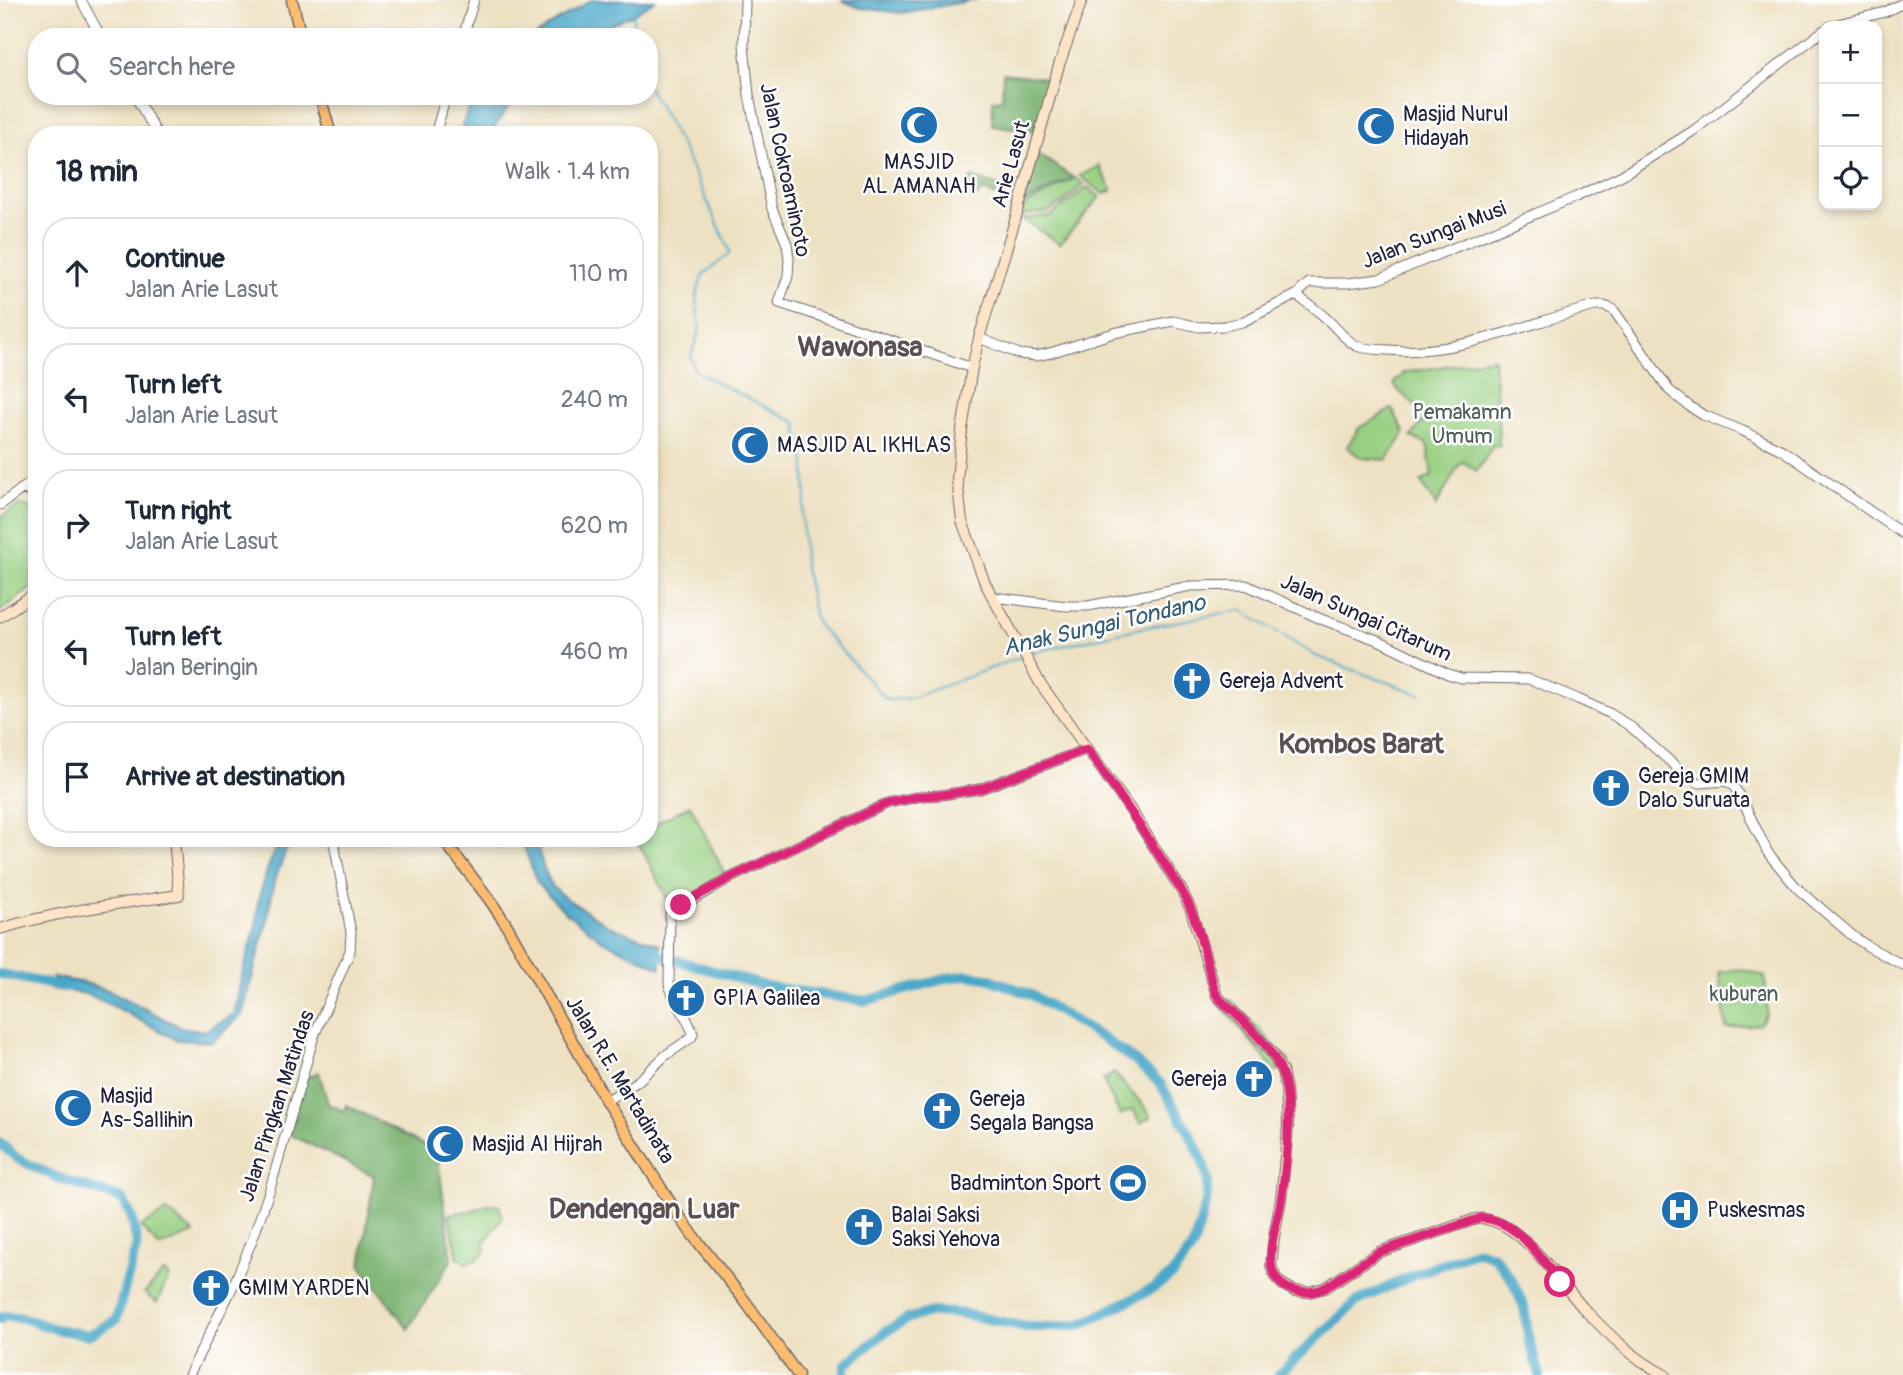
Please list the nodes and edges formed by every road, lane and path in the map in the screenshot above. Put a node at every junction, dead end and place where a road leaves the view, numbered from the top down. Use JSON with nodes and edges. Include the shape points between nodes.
{"nodes":[{"id":1,"x":81,"y":0,"type":"edge"},
{"id":2,"x":292,"y":0,"type":"edge"},
{"id":3,"x":474,"y":0,"type":"edge"},
{"id":4,"x":745,"y":0,"type":"edge"},
{"id":5,"x":1082,"y":0,"type":"edge"},
{"id":6,"x":1903,"y":3,"type":"edge"},
{"id":7,"x":1850,"y":21,"type":"edge"},
{"id":8,"x":96,"y":28,"type":"edge"},
{"id":9,"x":299,"y":28,"type":"edge"},
{"id":10,"x":466,"y":28,"type":"edge"},
{"id":11,"x":1819,"y":34,"type":"edge"},
{"id":12,"x":140,"y":105,"type":"edge"},
{"id":13,"x":323,"y":105,"type":"edge"},
{"id":14,"x":443,"y":105,"type":"edge"},
{"id":15,"x":153,"y":126,"type":"edge"},
{"id":16,"x":328,"y":126,"type":"edge"},
{"id":17,"x":438,"y":126,"type":"edge"},
{"id":18,"x":1296,"y":295,"type":"junction"},
{"id":19,"x":979,"y":338,"type":"junction"},
{"id":20,"x":972,"y":368,"type":"junction"},
{"id":21,"x":28,"y":484,"type":"edge"},
{"id":22,"x":21,"y":489,"type":"junction"},
{"id":23,"x":28,"y":491,"type":"edge"},
{"id":24,"x":0,"y":505,"type":"edge"},
{"id":25,"x":1903,"y":534,"type":"edge"},
{"id":26,"x":993,"y":597,"type":"junction"},
{"id":27,"x":28,"y":598,"type":"edge"},
{"id":28,"x":0,"y":617,"type":"edge"},
{"id":29,"x":1087,"y":749,"type":"junction"},
{"id":30,"x":175,"y":847,"type":"edge"},
{"id":31,"x":334,"y":847,"type":"edge"},
{"id":32,"x":449,"y":847,"type":"edge"},
{"id":33,"x":0,"y":929,"type":"edge"},
{"id":34,"x":1903,"y":965,"type":"edge"},
{"id":35,"x":606,"y":1101,"type":"junction"},
{"id":36,"x":796,"y":1374,"type":"edge"},
{"id":37,"x":189,"y":1375,"type":"edge"},
{"id":38,"x":1665,"y":1375,"type":"edge"}],
"edges":[{"from":1,"to":8,"type":"street"},
{"from":2,"to":9,"type":"highway"},
{"from":3,"to":10,"type":"street"},
{"from":4,"to":20,"type":"street","name":"Jalan Cokroaminoto","via":[[749,95],[772,209],[789,259],[779,303]]},
{"from":5,"to":19,"type":"main road","name":"Arie Lasut"},
{"from":6,"to":7,"type":"street"},
{"from":11,"to":18,"type":"street","name":"Jalan Sungai Musi","via":[[1693,131],[1613,180],[1379,279],[1312,283]]},
{"from":12,"to":15,"type":"street"},
{"from":13,"to":16,"type":"highway"},
{"from":14,"to":17,"type":"street"},
{"from":18,"to":19,"type":"street","name":"Jalan Sungai Musi","via":[[1229,326],[1199,327],[1173,321],[1036,356]]},
{"from":18,"to":25,"type":"street","via":[[1353,344],[1398,351],[1476,341],[1596,306],[1612,309],[1669,390],[1689,406],[1782,450]]},
{"from":19,"to":20,"type":"main road","name":"Arie Lasut"},
{"from":20,"to":26,"type":"main road","name":"Arie Lasut","via":[[958,497],[970,548]]},
{"from":21,"to":22,"type":"street"},
{"from":22,"to":23,"type":"street"},
{"from":22,"to":24,"type":"street"},
{"from":26,"to":29,"type":"main road","name":"Arie Lasut","via":[[1040,683]]},
{"from":26,"to":34,"type":"street","name":"Jalan Sungai Citarum","via":[[1088,606],[1191,586],[1245,585],[1448,674],[1528,679],[1578,699],[1632,727],[1689,779],[1726,781],[1737,789],[1768,853],[1789,880],[1854,937]]},
{"from":27,"to":28,"type":"main road"},
{"from":29,"to":35,"type":"street","via":[[980,789],[888,803],[681,905],[670,915],[669,984],[693,1034],[643,1077]]},
{"from":29,"to":38,"type":"main road","name":"Arie Lasut","via":[[1182,891],[1217,996],[1272,1053],[1282,1070],[1288,1126],[1271,1266],[1276,1278],[1294,1291],[1309,1293],[1325,1288],[1379,1252],[1476,1219],[1492,1219],[1512,1229],[1536,1252],[1625,1348]]},
{"from":30,"to":33,"type":"main road","via":[[179,895]]},
{"from":31,"to":37,"type":"street","name":"Jalan Pingkan Matindas","via":[[351,932],[350,951],[314,1036],[253,1238]]},
{"from":32,"to":35,"type":"highway","name":"Jalan R.E. Martadinata","via":[[506,924]]},
{"from":35,"to":36,"type":"highway","name":"Jalan R.E. Martadinata","via":[[683,1222]]}]}
